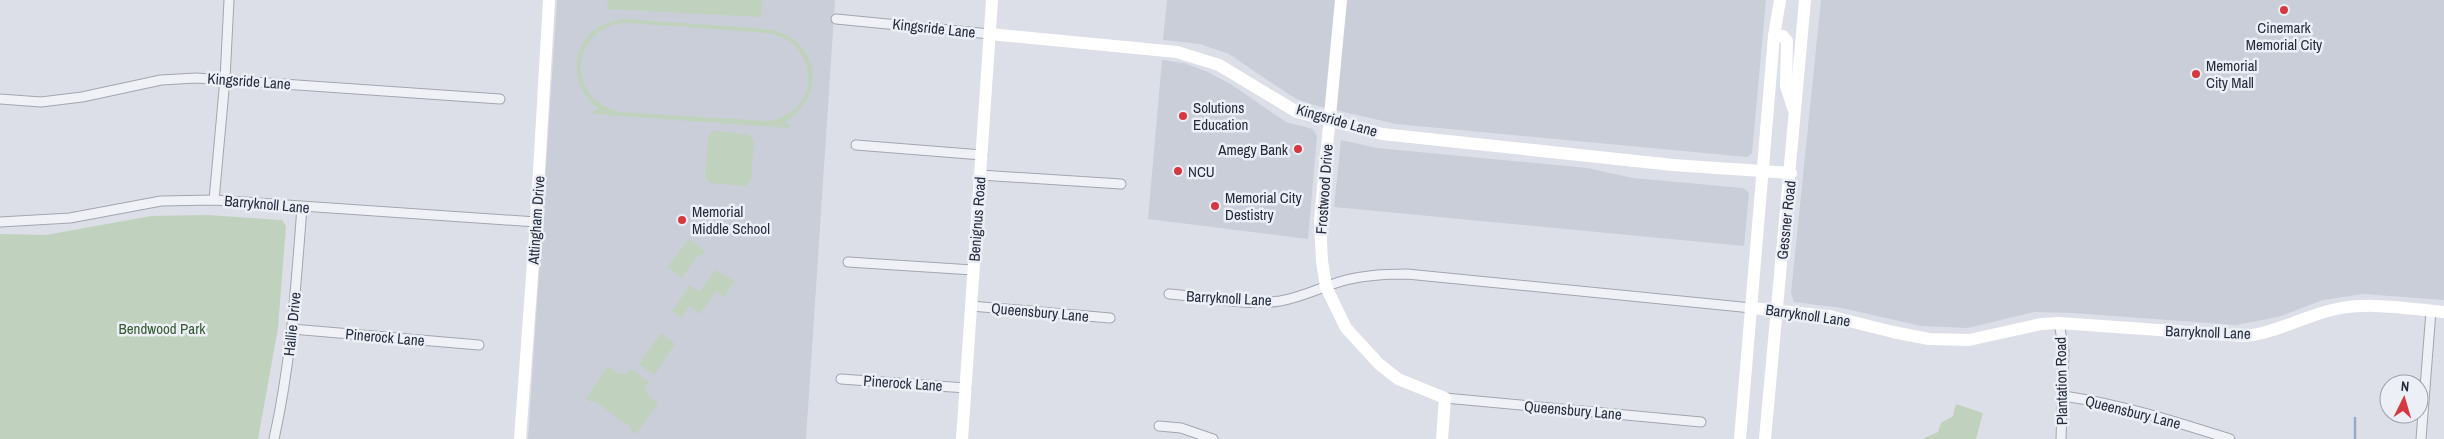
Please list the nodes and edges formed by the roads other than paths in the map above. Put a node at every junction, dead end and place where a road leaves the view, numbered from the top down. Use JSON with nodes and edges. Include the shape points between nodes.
{"nodes":[{"id":1,"x":229,"y":0,"type":"edge"},
{"id":2,"x":549,"y":0,"type":"edge"},
{"id":3,"x":992,"y":0,"type":"edge"},
{"id":4,"x":1341,"y":0,"type":"edge"},
{"id":5,"x":1780,"y":0,"type":"edge"},
{"id":6,"x":1805,"y":0,"type":"edge"},
{"id":7,"x":836,"y":19,"type":"dead end"},
{"id":8,"x":990,"y":34,"type":"junction"},
{"id":9,"x":1774,"y":36,"type":"junction"},
{"id":10,"x":225,"y":79,"type":"junction"},
{"id":11,"x":0,"y":99,"type":"edge"},
{"id":12,"x":500,"y":99,"type":"dead end"},
{"id":13,"x":1795,"y":116,"type":"junction"},
{"id":14,"x":1329,"y":121,"type":"junction"},
{"id":15,"x":856,"y":145,"type":"dead end"},
{"id":16,"x":982,"y":155,"type":"junction"},
{"id":17,"x":1764,"y":172,"type":"junction"},
{"id":18,"x":1791,"y":173,"type":"junction"},
{"id":19,"x":980,"y":175,"type":"junction"},
{"id":20,"x":1121,"y":184,"type":"dead end"},
{"id":21,"x":214,"y":200,"type":"junction"},
{"id":22,"x":302,"y":207,"type":"junction"},
{"id":23,"x":0,"y":222,"type":"edge"},
{"id":24,"x":536,"y":222,"type":"junction"},
{"id":25,"x":848,"y":262,"type":"dead end"},
{"id":26,"x":973,"y":270,"type":"junction"},
{"id":27,"x":1326,"y":287,"type":"junction"},
{"id":28,"x":1169,"y":294,"type":"dead end"},
{"id":29,"x":971,"y":306,"type":"junction"},
{"id":30,"x":1752,"y":308,"type":"junction"},
{"id":31,"x":1777,"y":310,"type":"junction"},
{"id":32,"x":2431,"y":311,"type":"junction"},
{"id":33,"x":2444,"y":312,"type":"edge"},
{"id":34,"x":1110,"y":318,"type":"dead end"},
{"id":35,"x":2059,"y":323,"type":"junction"},
{"id":36,"x":292,"y":329,"type":"junction"},
{"id":37,"x":479,"y":345,"type":"dead end"},
{"id":38,"x":841,"y":379,"type":"dead end"},
{"id":39,"x":966,"y":388,"type":"junction"},
{"id":40,"x":2064,"y":396,"type":"junction"},
{"id":41,"x":1445,"y":398,"type":"junction"},
{"id":42,"x":1701,"y":422,"type":"dead end"},
{"id":43,"x":1159,"y":426,"type":"dead end"},
{"id":44,"x":274,"y":439,"type":"edge"},
{"id":45,"x":520,"y":439,"type":"edge"},
{"id":46,"x":963,"y":439,"type":"edge"},
{"id":47,"x":1212,"y":439,"type":"edge"},
{"id":48,"x":1442,"y":439,"type":"edge"},
{"id":49,"x":1740,"y":439,"type":"edge"},
{"id":50,"x":1765,"y":439,"type":"edge"},
{"id":51,"x":2061,"y":439,"type":"edge"},
{"id":52,"x":2230,"y":439,"type":"edge"},
{"id":53,"x":2421,"y":439,"type":"edge"}],
"edges":[{"from":1,"to":10,"type":"street"},
{"from":2,"to":24,"type":"street","name":"Attingham Drive"},
{"from":3,"to":8,"type":"street","name":"Benignus Road"},
{"from":4,"to":14,"type":"street","name":"Frostwood Drive"},
{"from":5,"to":9,"type":"street","name":"Gessner Road"},
{"from":6,"to":13,"type":"street","name":"Gessner Road"},
{"from":7,"to":8,"type":"street","name":"Kingsride Lane"},
{"from":8,"to":14,"type":"street","name":"Kingsride Lane","via":[[1177,52],[1202,58],[1245,78],[1297,112]]},
{"from":8,"to":16,"type":"street","name":"Benignus Road"},
{"from":9,"to":13,"type":"street","via":[[1783,36],[1787,41],[1786,86]]},
{"from":9,"to":17,"type":"street","name":"Gessner Road"},
{"from":10,"to":11,"type":"street","name":"Kingsride Lane","via":[[161,80],[41,102]]},
{"from":10,"to":12,"type":"street","name":"Kingsride Lane"},
{"from":10,"to":21,"type":"street"},
{"from":13,"to":18,"type":"street","name":"Gessner Road"},
{"from":14,"to":17,"type":"street","name":"Kingsride Lane","via":[[1406,137]]},
{"from":14,"to":27,"type":"street","name":"Frostwood Drive","via":[[1320,220]]},
{"from":15,"to":16,"type":"street"},
{"from":16,"to":19,"type":"street","name":"Benignus Road"},
{"from":17,"to":18,"type":"street","name":"Kingsride Lane"},
{"from":17,"to":30,"type":"street","name":"Gessner Road"},
{"from":18,"to":31,"type":"street","name":"Gessner Road"},
{"from":19,"to":20,"type":"street"},
{"from":19,"to":26,"type":"street","name":"Benignus Road"},
{"from":21,"to":22,"type":"street","name":"Barryknoll Lane"},
{"from":21,"to":23,"type":"street","name":"Barryknoll Lane","via":[[160,201],[70,218]]},
{"from":22,"to":24,"type":"street","name":"Barryknoll Lane"},
{"from":22,"to":36,"type":"street","name":"Hallie Drive"},
{"from":24,"to":45,"type":"street","name":"Attingham Drive"},
{"from":25,"to":26,"type":"street"},
{"from":26,"to":29,"type":"street","name":"Benignus Road"},
{"from":27,"to":28,"type":"street","name":"Barryknoll Lane","via":[[1278,301]]},
{"from":27,"to":30,"type":"street","name":"Barryknoll Lane","via":[[1345,280],[1407,274]]},
{"from":27,"to":41,"type":"street","name":"Frostwood Drive","via":[[1346,328],[1379,364],[1398,379]]},
{"from":29,"to":34,"type":"street","name":"Queensbury Lane"},
{"from":29,"to":39,"type":"street","name":"Benignus Road"},
{"from":30,"to":31,"type":"street","name":"Barryknoll Lane"},
{"from":30,"to":49,"type":"street","name":"Gessner Road"},
{"from":31,"to":35,"type":"street","name":"Barryknoll Lane","via":[[1829,316],[1929,339],[1969,340]]},
{"from":31,"to":50,"type":"street","name":"Gessner Road"},
{"from":32,"to":33,"type":"street","name":"Barryknoll Lane"},
{"from":32,"to":35,"type":"street","name":"Barryknoll Lane","via":[[2350,306],[2269,332],[2244,336]]},
{"from":32,"to":53,"type":"street"},
{"from":35,"to":40,"type":"street","name":"Plantation Road","via":[[2064,351]]},
{"from":36,"to":37,"type":"street","name":"Pinerock Lane"},
{"from":36,"to":44,"type":"street","name":"Hallie Drive"},
{"from":38,"to":39,"type":"street","name":"Pinerock Lane"},
{"from":39,"to":46,"type":"street","name":"Benignus Road"},
{"from":40,"to":51,"type":"street","name":"Plantation Road"},
{"from":40,"to":52,"type":"street","name":"Queensbury Lane","via":[[2139,410]]},
{"from":41,"to":42,"type":"street","name":"Queensbury Lane"},
{"from":41,"to":48,"type":"street"},
{"from":43,"to":47,"type":"street","via":[[1181,428]]}]}
